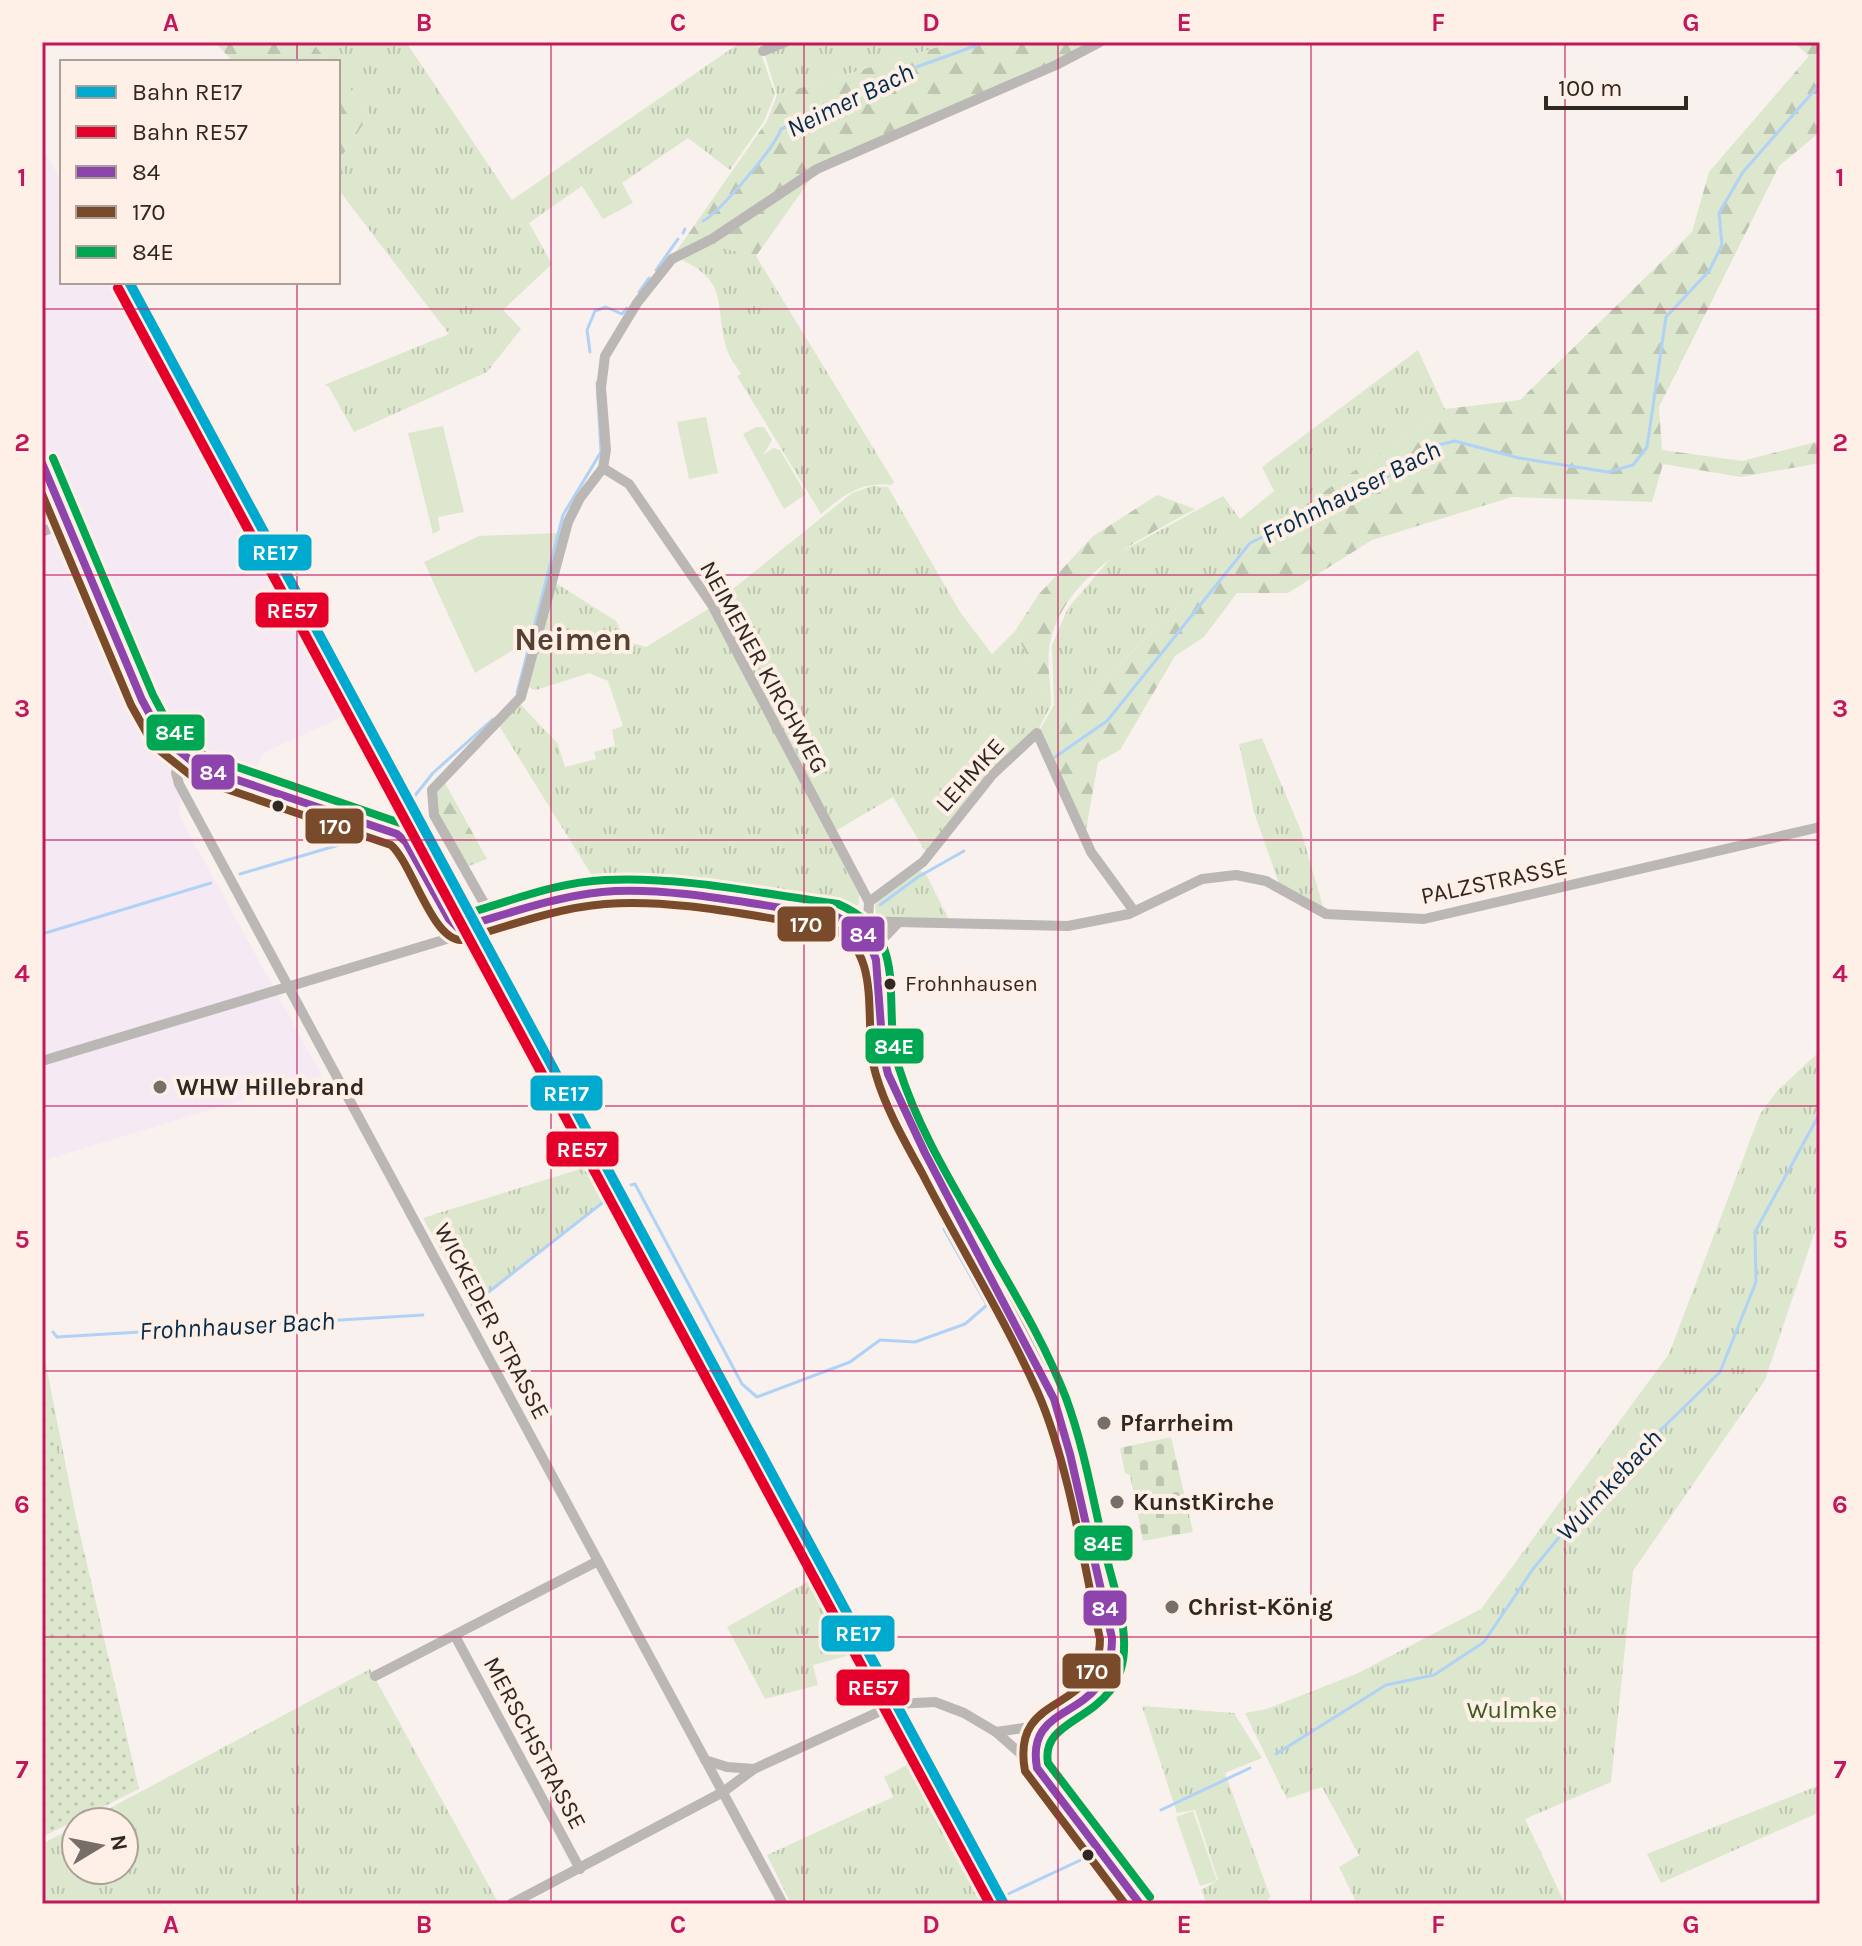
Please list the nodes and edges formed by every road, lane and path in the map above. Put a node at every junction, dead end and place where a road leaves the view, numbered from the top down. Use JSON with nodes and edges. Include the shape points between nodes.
{"nodes":[{"id":1,"x":785,"y":42,"type":"edge"},
{"id":2,"x":1100,"y":42,"type":"edge"},
{"id":3,"x":763,"y":51,"type":"dead end"},
{"id":4,"x":42,"y":463,"type":"edge"},
{"id":5,"x":603,"y":468,"type":"junction"},
{"id":6,"x":65,"y":522,"type":"junction"},
{"id":7,"x":42,"y":532,"type":"edge"},
{"id":8,"x":181,"y":755,"type":"junction"},
{"id":9,"x":1820,"y":827,"type":"edge"},
{"id":10,"x":869,"y":902,"type":"junction"},
{"id":11,"x":1134,"y":911,"type":"junction"},
{"id":12,"x":493,"y":919,"type":"junction"},
{"id":13,"x":852,"y":921,"type":"junction"},
{"id":14,"x":868,"y":922,"type":"junction"},
{"id":15,"x":897,"y":924,"type":"junction"},
{"id":16,"x":464,"y":928,"type":"junction"},
{"id":17,"x":875,"y":947,"type":"junction"},
{"id":18,"x":288,"y":986,"type":"junction"},
{"id":19,"x":42,"y":1061,"type":"edge"},
{"id":20,"x":598,"y":1561,"type":"junction"},
{"id":21,"x":455,"y":1636,"type":"junction"},
{"id":22,"x":375,"y":1676,"type":"dead end"},
{"id":23,"x":1044,"y":1725,"type":"junction"},
{"id":24,"x":996,"y":1732,"type":"junction"},
{"id":25,"x":705,"y":1760,"type":"junction"},
{"id":26,"x":1037,"y":1768,"type":"junction"},
{"id":27,"x":754,"y":1769,"type":"junction"},
{"id":28,"x":723,"y":1792,"type":"junction"},
{"id":29,"x":580,"y":1869,"type":"junction"},
{"id":30,"x":511,"y":1904,"type":"edge"},
{"id":31,"x":783,"y":1904,"type":"edge"},
{"id":32,"x":1140,"y":1904,"type":"edge"}],
"edges":[{"from":1,"to":3,"type":"street"},
{"from":2,"to":5,"type":"street","via":[[817,169],[712,239],[672,259],[605,356]]},
{"from":4,"to":6,"type":"main road"},
{"from":5,"to":10,"type":"street","name":"NEIMENER KIRCHWEG","via":[[629,484],[712,605]]},
{"from":5,"to":12,"type":"street","via":[[568,522],[521,697],[432,790],[434,815]]},
{"from":6,"to":7,"type":"street"},
{"from":6,"to":8,"type":"main road","via":[[147,712]]},
{"from":8,"to":16,"type":"main road","via":[[212,772],[397,834],[449,919]]},
{"from":8,"to":18,"type":"street","name":"WICKEDER STRASSE","via":[[179,784]]},
{"from":9,"to":11,"type":"street","name":"PALZSTRASSE","via":[[1424,919],[1326,914],[1266,881],[1236,875],[1202,879]]},
{"from":10,"to":11,"type":"street","name":"LEHMKE","via":[[923,862],[993,774],[1037,733],[1091,852]]},
{"from":10,"to":14,"type":"street"},
{"from":11,"to":15,"type":"street","name":"PALZSTRASSE","via":[[1098,922],[1038,928]]},
{"from":12,"to":13,"type":"main road","via":[[565,898],[626,892]]},
{"from":12,"to":16,"type":"main road"},
{"from":13,"to":14,"type":"street","name":"PALZSTRASSE"},
{"from":13,"to":17,"type":"main road"},
{"from":14,"to":15,"type":"street","name":"PALZSTRASSE"},
{"from":15,"to":17,"type":"street"},
{"from":16,"to":18,"type":"street","via":[[450,938]]},
{"from":17,"to":23,"type":"main road","via":[[885,1066],[1057,1409],[1112,1638],[1103,1683],[1082,1704]]},
{"from":18,"to":19,"type":"street"},
{"from":18,"to":20,"type":"street","name":"WICKEDER STRASSE","via":[[460,1316]]},
{"from":20,"to":21,"type":"street"},
{"from":20,"to":25,"type":"street","name":"WICKEDER STRASSE"},
{"from":21,"to":22,"type":"street"},
{"from":21,"to":29,"type":"street","name":"MERSCHSTRASSE"},
{"from":23,"to":24,"type":"street"},
{"from":23,"to":26,"type":"main road","via":[[1034,1747]]},
{"from":24,"to":26,"type":"street"},
{"from":24,"to":27,"type":"street","via":[[935,1702],[896,1704]]},
{"from":25,"to":27,"type":"street"},
{"from":25,"to":28,"type":"street","name":"WICKEDER STRASSE"},
{"from":26,"to":32,"type":"main road"},
{"from":27,"to":28,"type":"street"},
{"from":28,"to":29,"type":"street"},
{"from":28,"to":31,"type":"street","name":"WICKEDER STRASSE"},
{"from":29,"to":30,"type":"street"}]}
